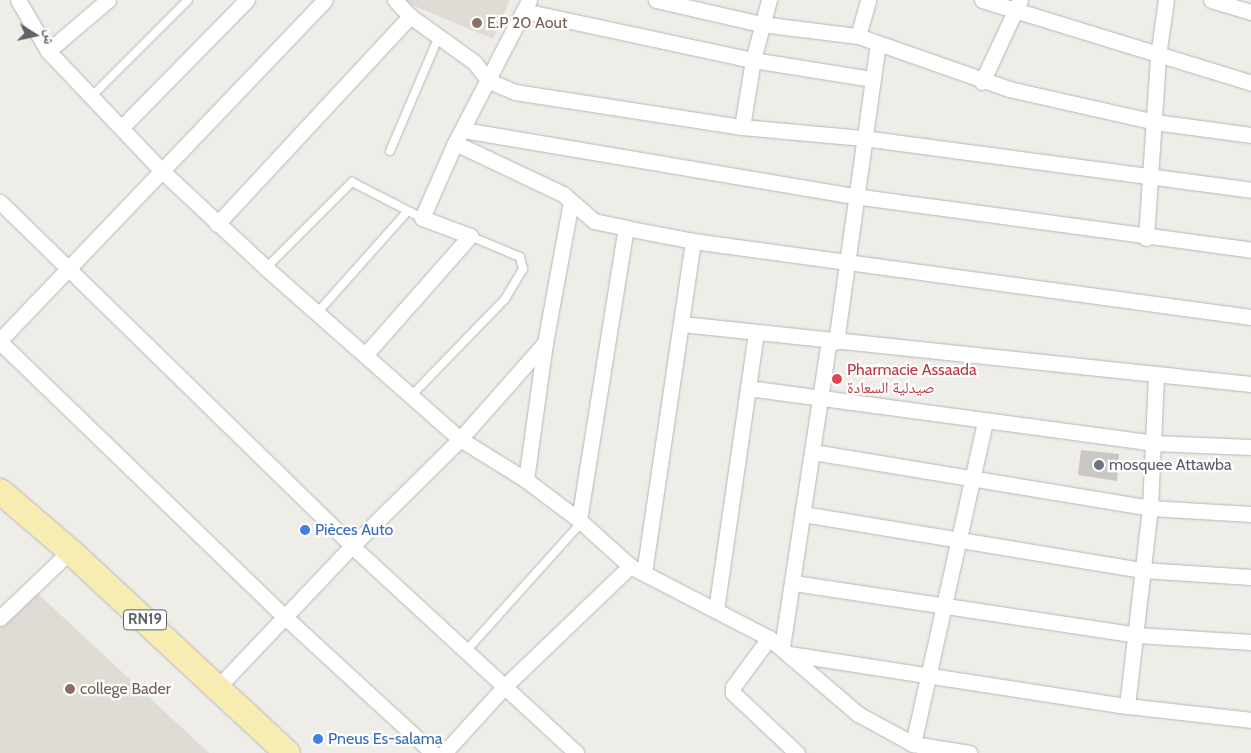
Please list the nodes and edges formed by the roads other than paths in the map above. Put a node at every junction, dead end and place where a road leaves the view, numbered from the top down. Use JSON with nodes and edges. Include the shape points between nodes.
{"nodes":[{"id":1,"x":18,"y":0,"type":"edge"},
{"id":2,"x":108,"y":0,"type":"edge"},
{"id":3,"x":188,"y":0,"type":"edge"},
{"id":4,"x":247,"y":0,"type":"edge"},
{"id":5,"x":325,"y":0,"type":"edge"},
{"id":6,"x":395,"y":0,"type":"edge"},
{"id":7,"x":656,"y":0,"type":"edge"},
{"id":8,"x":769,"y":0,"type":"edge"},
{"id":9,"x":868,"y":0,"type":"edge"},
{"id":10,"x":982,"y":0,"type":"edge"},
{"id":11,"x":1166,"y":0,"type":"edge"},
{"id":12,"x":1211,"y":0,"type":"edge"},
{"id":13,"x":1019,"y":5,"type":"edge"},
{"id":14,"x":527,"y":6,"type":"edge"},
{"id":15,"x":1243,"y":7,"type":"edge"},
{"id":16,"x":410,"y":16,"type":"junction"},
{"id":17,"x":761,"y":24,"type":"junction"},
{"id":18,"x":438,"y":36,"type":"junction"},
{"id":19,"x":858,"y":36,"type":"junction"},
{"id":20,"x":878,"y":45,"type":"junction"},
{"id":21,"x":48,"y":51,"type":"junction"},
{"id":22,"x":1158,"y":56,"type":"junction"},
{"id":23,"x":753,"y":60,"type":"junction"},
{"id":24,"x":872,"y":79,"type":"junction"},
{"id":25,"x":489,"y":81,"type":"junction"},
{"id":26,"x":982,"y":82,"type":"junction"},
{"id":27,"x":1251,"y":83,"type":"edge"},
{"id":28,"x":91,"y":97,"type":"junction"},
{"id":29,"x":1155,"y":122,"type":"junction"},
{"id":30,"x":122,"y":127,"type":"junction"},
{"id":31,"x":742,"y":127,"type":"junction"},
{"id":32,"x":463,"y":130,"type":"junction"},
{"id":33,"x":1251,"y":135,"type":"edge"},
{"id":34,"x":863,"y":138,"type":"junction"},
{"id":35,"x":455,"y":144,"type":"junction"},
{"id":36,"x":390,"y":151,"type":"dead end"},
{"id":37,"x":162,"y":171,"type":"junction"},
{"id":38,"x":1152,"y":178,"type":"junction"},
{"id":39,"x":1251,"y":190,"type":"edge"},
{"id":40,"x":854,"y":196,"type":"junction"},
{"id":41,"x":571,"y":201,"type":"junction"},
{"id":42,"x":0,"y":202,"type":"edge"},
{"id":43,"x":414,"y":215,"type":"junction"},
{"id":44,"x":217,"y":224,"type":"junction"},
{"id":45,"x":626,"y":228,"type":"junction"},
{"id":46,"x":470,"y":236,"type":"junction"},
{"id":47,"x":1146,"y":238,"type":"junction"},
{"id":48,"x":693,"y":241,"type":"junction"},
{"id":49,"x":1251,"y":250,"type":"edge"},
{"id":50,"x":845,"y":263,"type":"junction"},
{"id":51,"x":68,"y":268,"type":"junction"},
{"id":52,"x":266,"y":268,"type":"junction"},
{"id":53,"x":317,"y":313,"type":"junction"},
{"id":54,"x":1251,"y":317,"type":"edge"},
{"id":55,"x":682,"y":324,"type":"junction"},
{"id":56,"x":756,"y":333,"type":"junction"},
{"id":57,"x":0,"y":341,"type":"edge"},
{"id":58,"x":832,"y":341,"type":"junction"},
{"id":59,"x":545,"y":344,"type":"junction"},
{"id":60,"x":365,"y":355,"type":"junction"},
{"id":61,"x":1156,"y":375,"type":"junction"},
{"id":62,"x":1251,"y":384,"type":"edge"},
{"id":63,"x":748,"y":388,"type":"junction"},
{"id":64,"x":411,"y":396,"type":"junction"},
{"id":65,"x":822,"y":397,"type":"junction"},
{"id":66,"x":985,"y":421,"type":"junction"},
{"id":67,"x":460,"y":439,"type":"junction"},
{"id":68,"x":1153,"y":442,"type":"junction"},
{"id":69,"x":1251,"y":447,"type":"edge"},
{"id":70,"x":813,"y":452,"type":"junction"},
{"id":71,"x":974,"y":478,"type":"junction"},
{"id":72,"x":526,"y":480,"type":"junction"},
{"id":73,"x":0,"y":491,"type":"edge"},
{"id":74,"x":1150,"y":508,"type":"junction"},
{"id":75,"x":803,"y":514,"type":"junction"},
{"id":76,"x":1251,"y":514,"type":"edge"},
{"id":77,"x":580,"y":522,"type":"junction"},
{"id":78,"x":960,"y":538,"type":"junction"},
{"id":79,"x":352,"y":546,"type":"junction"},
{"id":80,"x":70,"y":551,"type":"junction"},
{"id":81,"x":630,"y":566,"type":"junction"},
{"id":82,"x":1142,"y":570,"type":"junction"},
{"id":83,"x":644,"y":572,"type":"junction"},
{"id":84,"x":1251,"y":577,"type":"edge"},
{"id":85,"x":794,"y":583,"type":"junction"},
{"id":86,"x":944,"y":608,"type":"junction"},
{"id":87,"x":716,"y":610,"type":"junction"},
{"id":88,"x":0,"y":618,"type":"edge"},
{"id":89,"x":284,"y":618,"type":"junction"},
{"id":90,"x":1136,"y":635,"type":"junction"},
{"id":91,"x":769,"y":638,"type":"junction"},
{"id":92,"x":1251,"y":642,"type":"edge"},
{"id":93,"x":466,"y":651,"type":"junction"},
{"id":94,"x":786,"y":651,"type":"junction"},
{"id":95,"x":930,"y":674,"type":"junction"},
{"id":96,"x":505,"y":686,"type":"junction"},
{"id":97,"x":218,"y":687,"type":"junction"},
{"id":98,"x":1127,"y":706,"type":"junction"},
{"id":99,"x":1251,"y":720,"type":"edge"},
{"id":100,"x":913,"y":744,"type":"junction"},
{"id":101,"x":287,"y":753,"type":"edge"},
{"id":102,"x":433,"y":753,"type":"edge"},
{"id":103,"x":444,"y":753,"type":"edge"},
{"id":104,"x":576,"y":753,"type":"edge"},
{"id":105,"x":797,"y":753,"type":"edge"},
{"id":106,"x":969,"y":753,"type":"edge"}],
"edges":[{"from":1,"to":21,"type":"street"},
{"from":2,"to":21,"type":"street"},
{"from":3,"to":28,"type":"lane"},
{"from":4,"to":30,"type":"street"},
{"from":5,"to":37,"type":"street"},
{"from":6,"to":16,"type":"street"},
{"from":7,"to":17,"type":"street"},
{"from":8,"to":17,"type":"street"},
{"from":9,"to":19,"type":"street"},
{"from":10,"to":13,"type":"street"},
{"from":11,"to":22,"type":"street"},
{"from":12,"to":15,"type":"street"},
{"from":13,"to":22,"type":"street"},
{"from":13,"to":26,"type":"street"},
{"from":14,"to":23,"type":"street"},
{"from":14,"to":25,"type":"street"},
{"from":16,"to":18,"type":"street"},
{"from":16,"to":44,"type":"street"},
{"from":17,"to":19,"type":"street"},
{"from":17,"to":23,"type":"street"},
{"from":18,"to":25,"type":"street","via":[[474,62]]},
{"from":18,"to":36,"type":"lane"},
{"from":19,"to":20,"type":"street"},
{"from":20,"to":24,"type":"street"},
{"from":20,"to":26,"type":"street"},
{"from":21,"to":28,"type":"street"},
{"from":22,"to":27,"type":"street"},
{"from":22,"to":29,"type":"street"},
{"from":23,"to":24,"type":"street"},
{"from":23,"to":31,"type":"street"},
{"from":24,"to":34,"type":"street"},
{"from":25,"to":31,"type":"street","via":[[515,92]]},
{"from":25,"to":32,"type":"street"},
{"from":26,"to":29,"type":"street"},
{"from":28,"to":30,"type":"street"},
{"from":29,"to":33,"type":"street"},
{"from":29,"to":38,"type":"street"},
{"from":30,"to":37,"type":"street"},
{"from":31,"to":34,"type":"street"},
{"from":32,"to":35,"type":"street"},
{"from":32,"to":40,"type":"street"},
{"from":34,"to":38,"type":"street"},
{"from":34,"to":40,"type":"street"},
{"from":35,"to":41,"type":"street","via":[[553,189]]},
{"from":35,"to":43,"type":"street"},
{"from":37,"to":44,"type":"street"},
{"from":37,"to":51,"type":"street"},
{"from":38,"to":39,"type":"street"},
{"from":38,"to":47,"type":"street"},
{"from":40,"to":47,"type":"street"},
{"from":40,"to":50,"type":"street"},
{"from":41,"to":45,"type":"street","via":[[594,221]]},
{"from":41,"to":59,"type":"street"},
{"from":42,"to":51,"type":"street"},
{"from":43,"to":46,"type":"street"},
{"from":43,"to":52,"type":"lane","via":[[352,182]]},
{"from":43,"to":53,"type":"lane"},
{"from":44,"to":52,"type":"street"},
{"from":45,"to":48,"type":"street"},
{"from":45,"to":77,"type":"street"},
{"from":46,"to":60,"type":"street"},
{"from":46,"to":64,"type":"lane","via":[[520,257],[523,270],[505,299]]},
{"from":47,"to":49,"type":"street"},
{"from":48,"to":50,"type":"street"},
{"from":48,"to":55,"type":"street"},
{"from":50,"to":54,"type":"street"},
{"from":50,"to":58,"type":"street"},
{"from":51,"to":57,"type":"street"},
{"from":51,"to":79,"type":"street"},
{"from":52,"to":53,"type":"street"},
{"from":53,"to":60,"type":"street"},
{"from":55,"to":56,"type":"street"},
{"from":55,"to":83,"type":"street"},
{"from":56,"to":58,"type":"street"},
{"from":56,"to":63,"type":"street"},
{"from":57,"to":89,"type":"street"},
{"from":58,"to":61,"type":"street"},
{"from":58,"to":65,"type":"street"},
{"from":59,"to":67,"type":"street"},
{"from":59,"to":72,"type":"street"},
{"from":60,"to":64,"type":"street"},
{"from":61,"to":62,"type":"street"},
{"from":61,"to":68,"type":"street"},
{"from":63,"to":65,"type":"street"},
{"from":63,"to":87,"type":"street"},
{"from":64,"to":67,"type":"street"},
{"from":65,"to":66,"type":"street"},
{"from":65,"to":70,"type":"street"},
{"from":66,"to":68,"type":"street"},
{"from":66,"to":71,"type":"street"},
{"from":67,"to":72,"type":"street"},
{"from":67,"to":79,"type":"street"},
{"from":68,"to":69,"type":"street"},
{"from":68,"to":74,"type":"street"},
{"from":70,"to":71,"type":"street"},
{"from":70,"to":75,"type":"street"},
{"from":71,"to":74,"type":"street"},
{"from":71,"to":78,"type":"street"},
{"from":72,"to":77,"type":"street"},
{"from":73,"to":80,"type":"main road","number":"RN19"},
{"from":74,"to":76,"type":"street"},
{"from":74,"to":82,"type":"street"},
{"from":75,"to":78,"type":"street"},
{"from":75,"to":85,"type":"street"},
{"from":77,"to":81,"type":"street"},
{"from":77,"to":93,"type":"lane"},
{"from":78,"to":82,"type":"street"},
{"from":78,"to":86,"type":"street"},
{"from":79,"to":89,"type":"street"},
{"from":79,"to":93,"type":"street"},
{"from":80,"to":88,"type":"street"},
{"from":80,"to":97,"type":"main road","number":"RN19"},
{"from":81,"to":83,"type":"street"},
{"from":81,"to":96,"type":"street"},
{"from":82,"to":84,"type":"street"},
{"from":82,"to":90,"type":"street"},
{"from":83,"to":87,"type":"street"},
{"from":85,"to":86,"type":"street"},
{"from":85,"to":94,"type":"street"},
{"from":86,"to":90,"type":"street"},
{"from":86,"to":95,"type":"street"},
{"from":87,"to":91,"type":"street"},
{"from":89,"to":97,"type":"street"},
{"from":89,"to":102,"type":"street"},
{"from":90,"to":92,"type":"street"},
{"from":90,"to":98,"type":"street"},
{"from":91,"to":94,"type":"street"},
{"from":91,"to":105,"type":"street","via":[[733,687],[733,694]]},
{"from":93,"to":96,"type":"street"},
{"from":94,"to":95,"type":"street"},
{"from":94,"to":100,"type":"street","via":[[858,714]]},
{"from":95,"to":98,"type":"street"},
{"from":95,"to":100,"type":"street"},
{"from":96,"to":103,"type":"street"},
{"from":96,"to":104,"type":"street"},
{"from":97,"to":101,"type":"main road","number":"RN19"},
{"from":98,"to":99,"type":"street"},
{"from":100,"to":106,"type":"street"}]}
